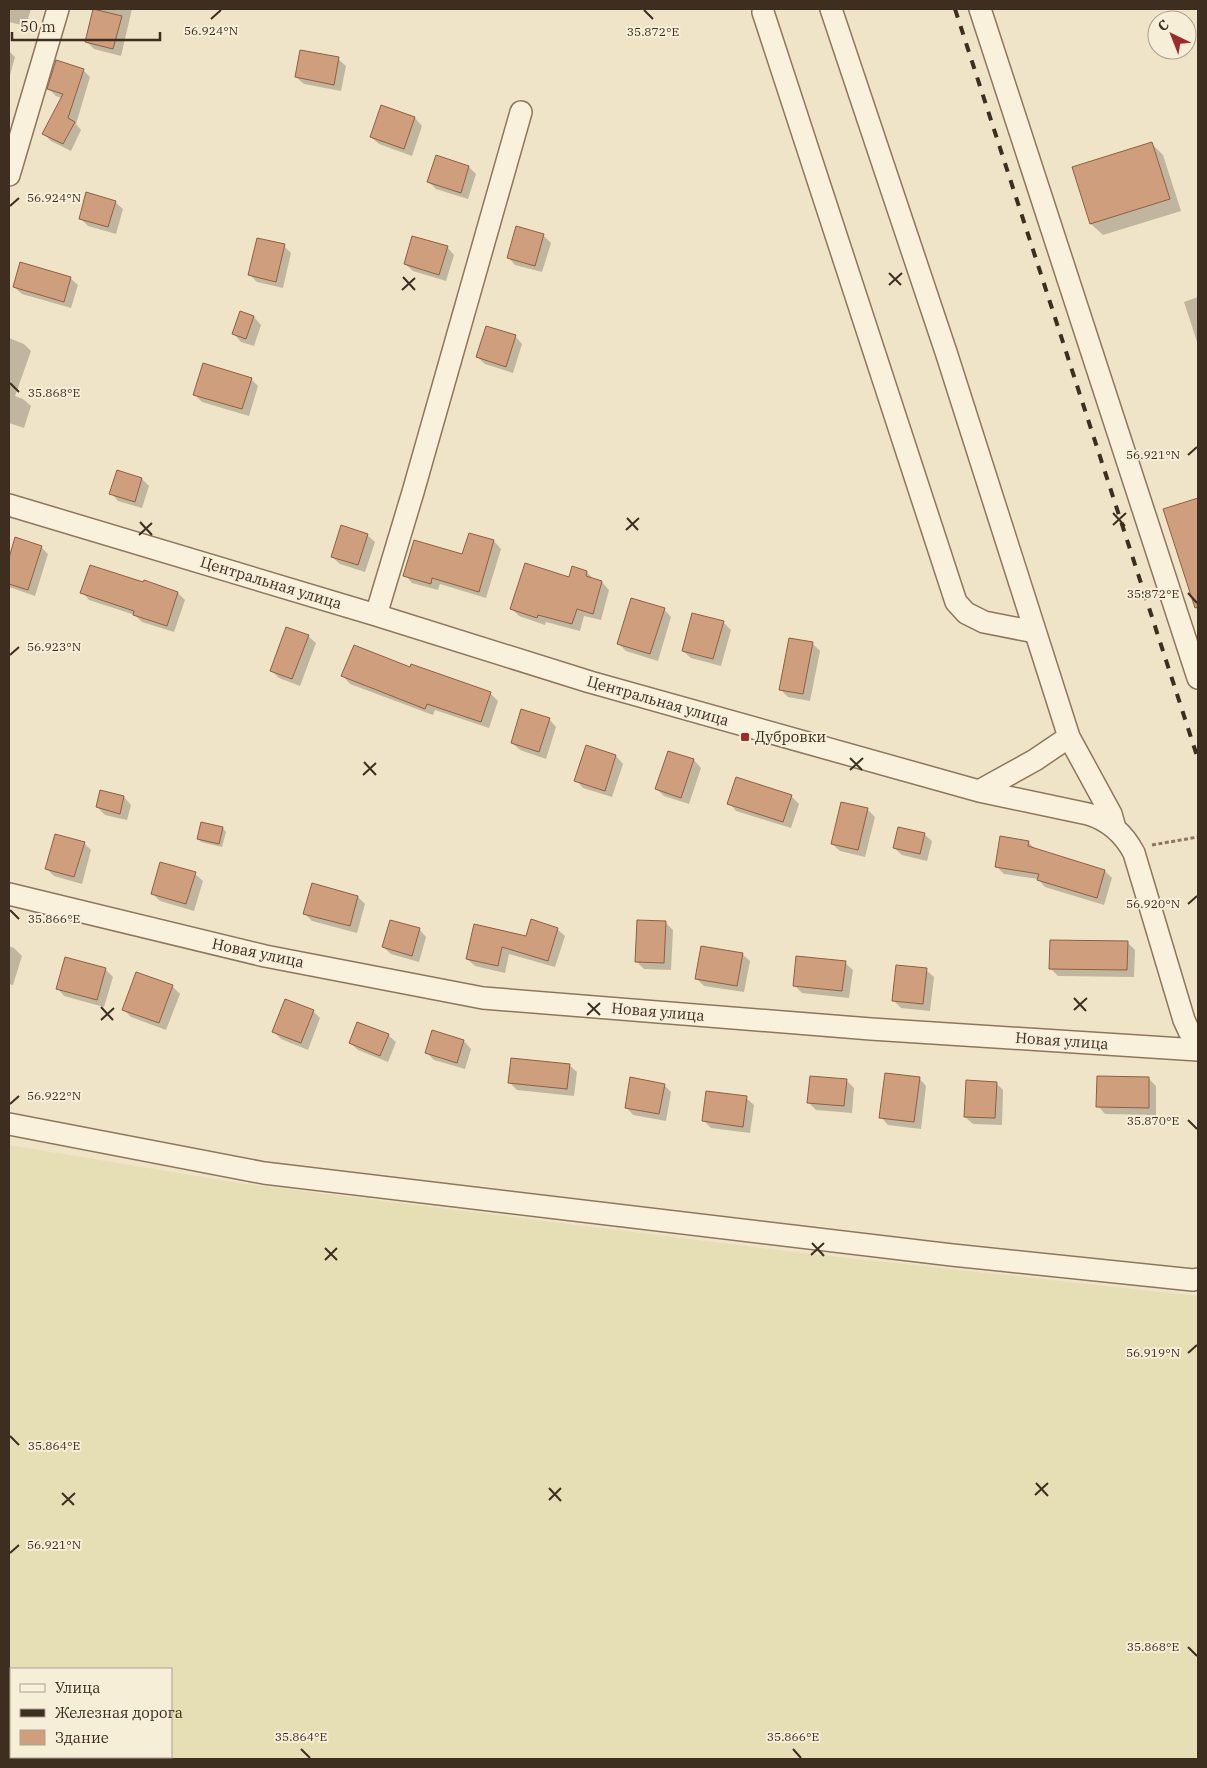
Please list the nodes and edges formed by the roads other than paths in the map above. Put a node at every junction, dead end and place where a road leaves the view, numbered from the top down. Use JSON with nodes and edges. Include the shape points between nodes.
{"nodes":[{"id":1,"x":58,"y":9,"type":"edge"},
{"id":2,"x":831,"y":9,"type":"edge"},
{"id":3,"x":980,"y":9,"type":"edge"},
{"id":4,"x":764,"y":12,"type":"dead end"},
{"id":5,"x":521,"y":112,"type":"dead end"},
{"id":6,"x":9,"y":175,"type":"edge"},
{"id":7,"x":9,"y":505,"type":"edge"},
{"id":8,"x":376,"y":615,"type":"junction"},
{"id":9,"x":1035,"y":632,"type":"junction"},
{"id":10,"x":1198,"y":678,"type":"edge"},
{"id":11,"x":1069,"y":737,"type":"junction"},
{"id":12,"x":979,"y":792,"type":"junction"},
{"id":13,"x":1118,"y":831,"type":"junction"},
{"id":14,"x":9,"y":894,"type":"edge"},
{"id":15,"x":1198,"y":1043,"type":"edge"},
{"id":16,"x":1198,"y":1050,"type":"edge"},
{"id":17,"x":9,"y":1124,"type":"edge"},
{"id":18,"x":1198,"y":1279,"type":"edge"}],
"edges":[{"from":1,"to":6,"type":"street"},
{"from":2,"to":9,"type":"street","via":[[946,352]]},
{"from":3,"to":10,"type":"street"},
{"from":4,"to":9,"type":"street","via":[[956,602],[966,614],[984,622]]},
{"from":5,"to":8,"type":"street"},
{"from":7,"to":8,"type":"street","name":"Центральная улица"},
{"from":8,"to":12,"type":"street","name":"Центральная улица","via":[[590,682]]},
{"from":9,"to":11,"type":"street"},
{"from":11,"to":12,"type":"street"},
{"from":11,"to":13,"type":"street"},
{"from":12,"to":13,"type":"street","name":"Центральная улица","via":[[1088,814]]},
{"from":13,"to":15,"type":"street","name":"Центральная улица","via":[[1138,861],[1184,1020]]},
{"from":14,"to":16,"type":"street","name":"Новая улица","via":[[266,956],[483,998],[871,1029]]},
{"from":17,"to":18,"type":"street","via":[[264,1174],[952,1255]]}]}
